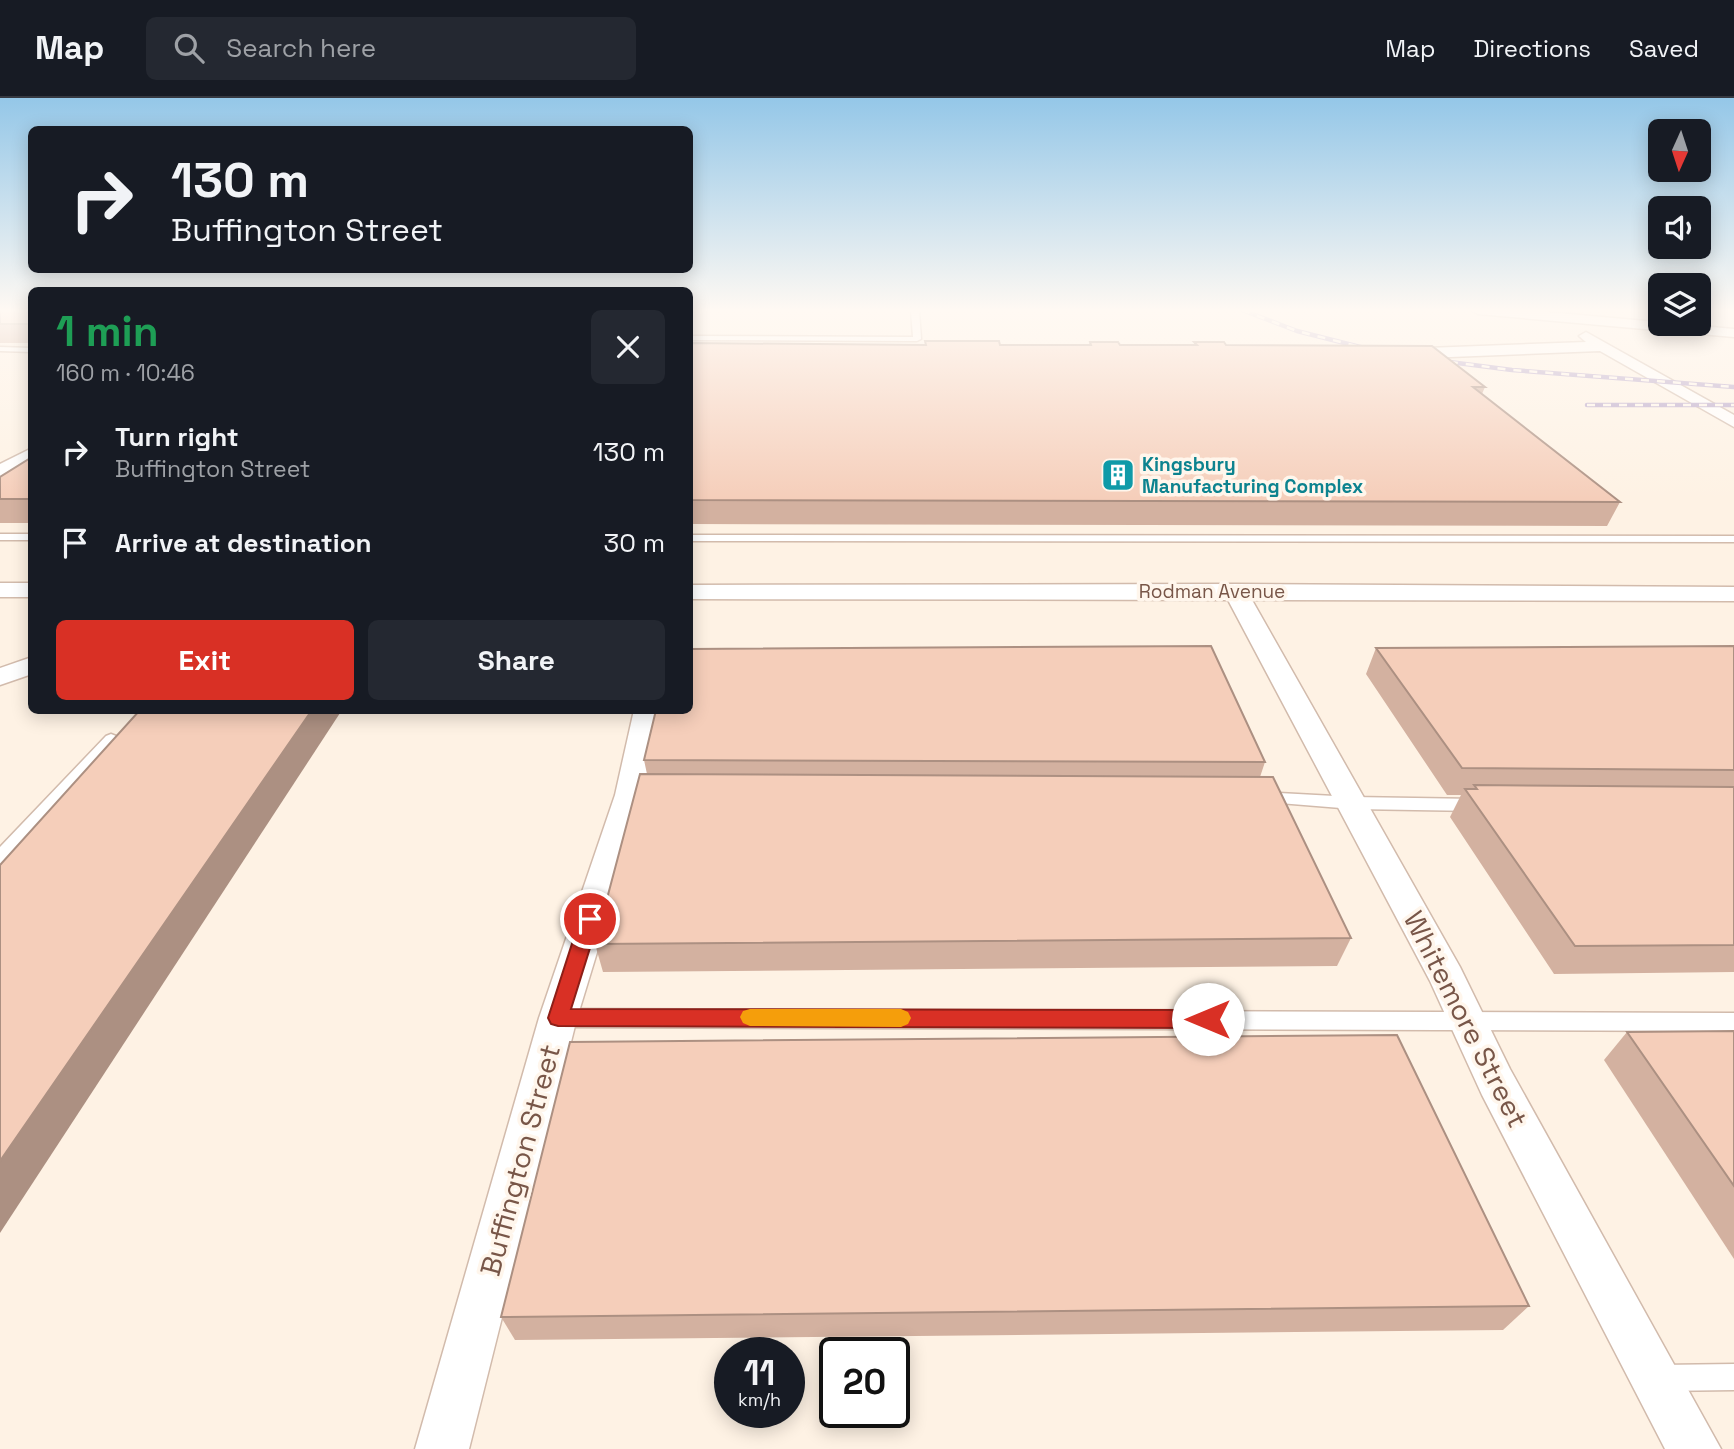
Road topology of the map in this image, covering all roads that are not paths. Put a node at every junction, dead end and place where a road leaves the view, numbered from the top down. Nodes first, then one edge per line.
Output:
1 (1650, 373) edge
2 (1734, 422) edge
3 (28, 455) edge
4 (0, 472) edge
5 (0, 537) edge
6 (28, 537) edge
7 (693, 538) edge
8 (1734, 539) edge
9 (0, 590) edge
10 (28, 590) edge
11 (1235, 591) junction
12 (693, 592) edge
13 (1734, 594) edge
14 (28, 666) edge
15 (0, 677) edge
16 (647, 714) edge
17 (111, 738) edge
18 (1244, 797) edge
19 (1353, 803) junction
20 (1495, 805) edge
21 (0, 858) edge
22 (558, 1018) junction
23 (1467, 1020) junction
24 (1734, 1022) edge
25 (1734, 1377) edge
26 (1655, 1378) junction
27 (442, 1449) edge
28 (1694, 1449) edge

1 - 2 street
3 - 4 street
5 - 6 lane
7 - 8 lane
9 - 10 street
11 - 12 street, Rodman Avenue
11 - 13 street, Rodman Avenue
11 - 19 street, Whitemore Street
14 - 15 street
16 - 22 street, Buffington Street
17 - 21 lane
18 - 19 lane
19 - 20 lane
19 - 23 street, Whitemore Street
22 - 23 lane
22 - 27 street, Buffington Street
23 - 24 lane
23 - 26 street, Whitemore Street
25 - 26 lane
26 - 28 street, Whitemore Street

